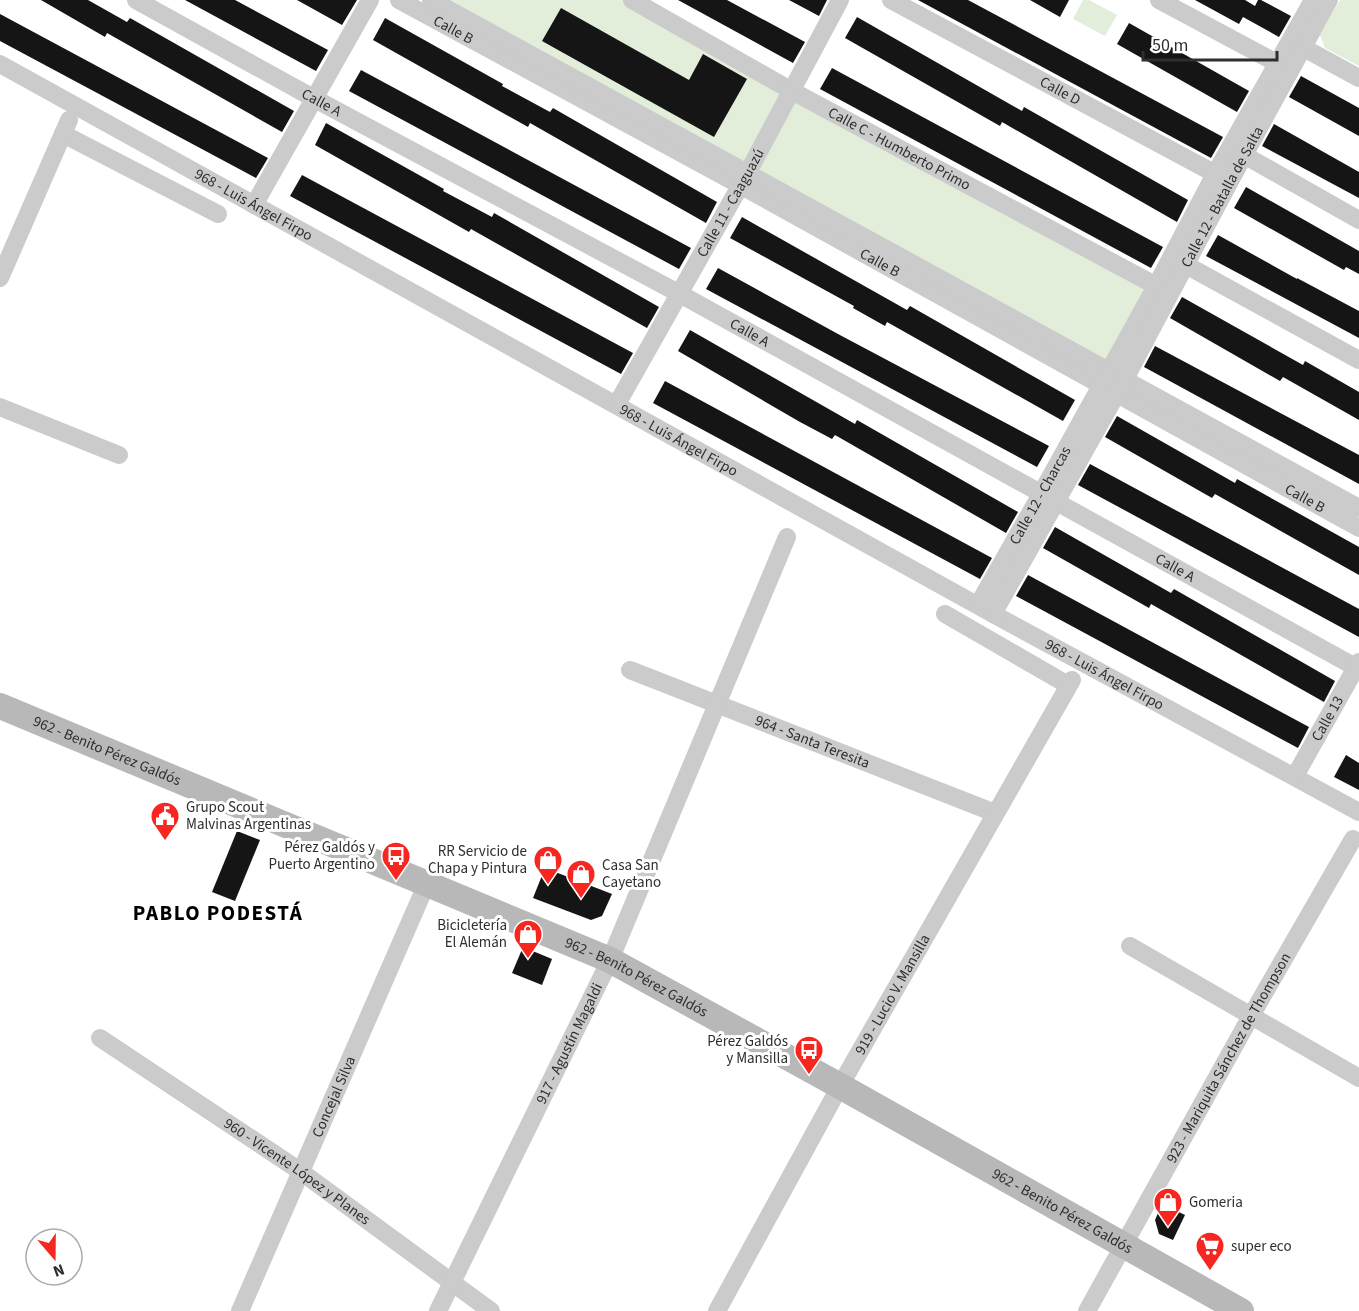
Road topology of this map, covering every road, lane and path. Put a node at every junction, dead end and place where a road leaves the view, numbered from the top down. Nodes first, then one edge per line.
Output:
1 (136, 0) edge
2 (370, 0) edge
3 (399, 0) edge
4 (431, 0) edge
5 (632, 0) edge
6 (840, 0) edge
7 (891, 0) edge
8 (1159, 0) edge
9 (1313, 0) edge
10 (1329, 0) edge
11 (1302, 47) junction
12 (0, 64) edge
13 (1283, 67) junction
14 (1359, 78) edge
15 (792, 90) junction
16 (315, 99) junction
17 (1244, 155) junction
18 (1223, 177) junction
19 (744, 179) junction
20 (254, 205) junction
21 (218, 214) dead end
22 (1359, 220) edge
23 (1186, 265) junction
24 (0, 278) edge
25 (1163, 290) junction
26 (680, 294) junction
27 (1359, 360) edge
28 (1112, 383) junction
29 (617, 404) junction
30 (0, 407) edge
31 (119, 455) dead end
32 (1048, 499) junction
33 (1359, 508) edge
34 (1359, 528) edge
35 (787, 537) dead end
36 (985, 609) junction
37 (945, 614) dead end
38 (1358, 666) edge
39 (630, 670) dead end
40 (718, 705) junction
41 (0, 706) edge
42 (1295, 776) junction
43 (1359, 812) edge
44 (995, 813) junction
45 (1353, 839) dead end
46 (427, 883) junction
47 (1130, 946) dead end
48 (610, 960) junction
49 (1251, 1016) junction
50 (100, 1038) dead end
51 (1359, 1078) edge
52 (840, 1086) junction
53 (300, 1171) junction
54 (1124, 1245) junction
55 (452, 1281) junction
56 (240, 1311) edge
57 (438, 1311) edge
58 (491, 1311) edge
59 (717, 1311) edge
60 (1087, 1311) edge
61 (1241, 1311) edge

1 - 16 street, Calle A
2 - 16 street
3 - 19 street, Calle B
4 - 19 street, Calle B
5 - 15 street, Calle C - Humberto Primo
6 - 15 street, Calle 11 - Caaguazú
7 - 18 street, Calle D
8 - 13 street
9 - 13 street, Calle 12 - Batalla de Salta
10 - 11 street, Calle 12 - Batalla de Salta
11 - 13 street, Calle 12 - Batalla de Salta
11 - 14 street
12 - 20 street, 968 - Luis Ángel Firpo
13 - 17 street, Calle 12 - Batalla de Salta
13 - 18 street, Calle 12 - Batalla de Salta
15 - 19 street, Calle 11 - Caaguazú
15 - 25 street, Calle C - Humberto Primo
16 - 20 street
16 - 26 street, Calle A
17 - 18 street, Calle 12 - Batalla de Salta
17 - 22 street
18 - 23 street, Calle 12 - Batalla de Salta
18 - 25 street, Calle 12 - Batalla de Salta
19 - 26 street, Calle 11 - Caaguazú
19 - 28 street, Calle B
20 - 29 street, 968 - Luis Ángel Firpo
21 - 24 street
23 - 25 street, Calle 12 - Batalla de Salta
23 - 27 street
25 - 28 street, Calle 12 - Batalla de Salta
26 - 29 street, Calle 11 - Caaguazú
26 - 32 street, Calle A
28 - 32 street, Calle 12 - Charcas
28 - 33 street, Calle B
28 - 34 street, Calle B
29 - 36 street, 968 - Luis Ángel Firpo
30 - 31 street
32 - 36 street, Calle 12 - Charcas
32 - 38 street, Calle A
35 - 40 street, 917 - Agustín Magaldi
36 - 42 street, 968 - Luis Ángel Firpo
37 - 44 street, 919 - Lucio V. Mansilla
38 - 42 street, Calle 13
39 - 40 street, 964 - Santa Teresita
40 - 44 street, 964 - Santa Teresita
40 - 48 street, 917 - Agustín Magaldi
41 - 46 main road, 962 - Benito Pérez Galdós
42 - 43 street, 968 - Luis Ángel Firpo
44 - 52 street, 919 - Lucio V. Mansilla
45 - 49 street, 923 - Mariquita Sánchez de Thompson
46 - 48 main road, 962 - Benito Pérez Galdós
46 - 53 street, Concejal Silva
47 - 49 street
48 - 52 main road, 962 - Benito Pérez Galdós
48 - 55 street, 917 - Agustín Magaldi
49 - 51 street
49 - 54 street, 923 - Mariquita Sánchez de Thompson
50 - 53 street, 960 - Vicente López y Planes
52 - 54 main road, 962 - Benito Pérez Galdós
52 - 59 street, 919 - Lucio V. Mansilla
53 - 55 street, 960 - Vicente López y Planes
53 - 56 street, Concejal Silva
54 - 60 street, 923 - Mariquita Sánchez de Thompson
54 - 61 main road, 962 - Benito Pérez Galdós
55 - 57 street, 917 - Agustín Magaldi
55 - 58 street, 960 - Vicente López y Planes

